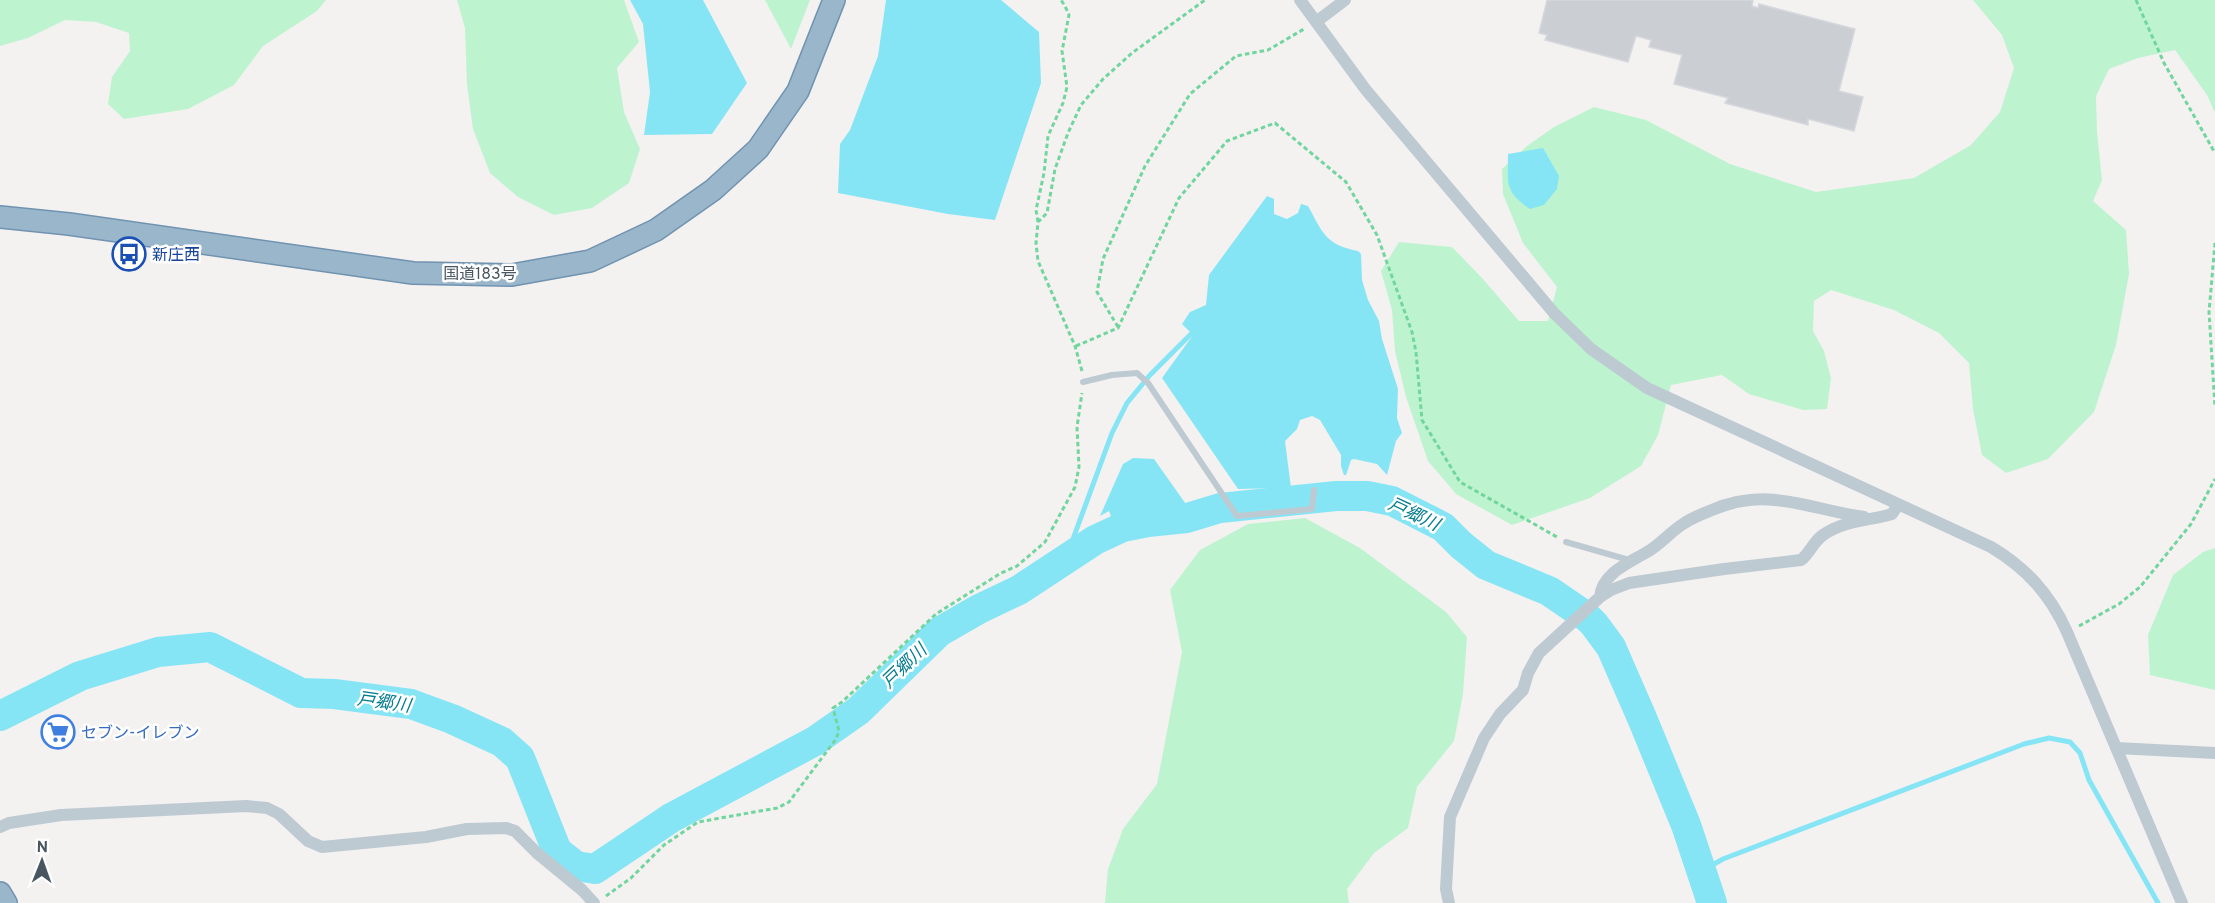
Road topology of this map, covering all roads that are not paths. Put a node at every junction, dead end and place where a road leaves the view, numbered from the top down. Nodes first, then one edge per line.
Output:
1 (834, 0) edge
2 (1300, 0) edge
3 (1345, 0) edge
4 (1316, 22) junction
5 (0, 217) edge
6 (1083, 382) road end
7 (1314, 490) dead end
8 (1898, 505) junction
9 (1871, 518) junction
10 (1566, 542) road end
11 (1632, 561) junction
12 (1600, 597) junction
13 (2116, 748) junction
14 (2215, 753) edge
15 (0, 826) edge
16 (0, 893) edge
17 (597, 902) edge
18 (6, 903) edge
19 (1449, 903) edge
20 (2182, 903) edge

1 - 5 highway, 国道183号
2 - 4 street
3 - 4 street
4 - 8 street
6 - 7 lane
8 - 9 street
8 - 13 street
9 - 11 street
9 - 12 street
10 - 11 lane
11 - 12 street
12 - 19 street
13 - 14 street
13 - 20 street
15 - 17 street
16 - 18 highway

